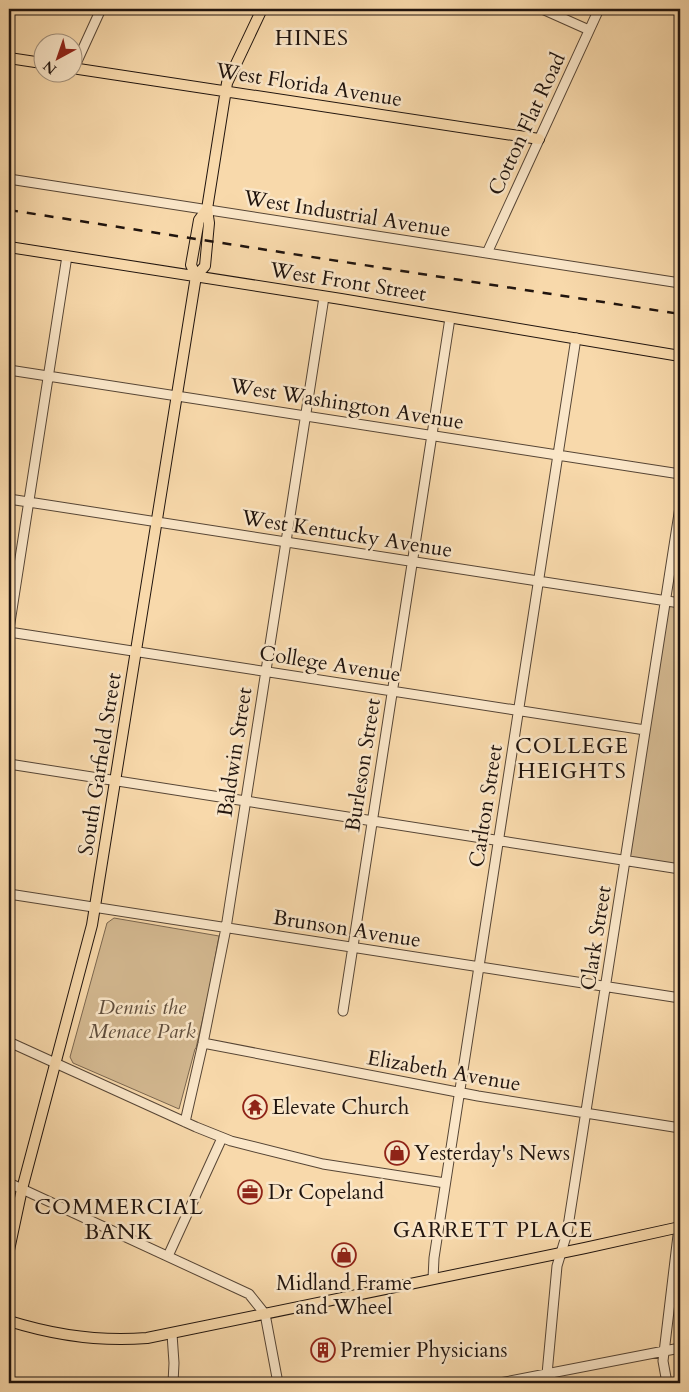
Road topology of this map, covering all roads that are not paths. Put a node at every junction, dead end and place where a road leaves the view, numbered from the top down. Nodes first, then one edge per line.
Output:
1 (101, 9) edge
2 (262, 9) edge
3 (542, 9) edge
4 (599, 9) edge
5 (589, 30) junction
6 (82, 49) edge
7 (9, 58) edge
8 (32, 61) edge
9 (82, 69) edge
10 (225, 91) junction
11 (539, 140) junction
12 (9, 179) edge
13 (207, 210) junction
14 (9, 247) edge
15 (487, 254) junction
16 (67, 256) junction
17 (196, 276) junction
18 (680, 284) edge
19 (324, 297) junction
20 (450, 318) junction
21 (576, 338) junction
22 (680, 356) edge
23 (9, 370) edge
24 (48, 376) junction
25 (177, 395) junction
26 (304, 415) junction
27 (432, 435) junction
28 (558, 455) junction
29 (680, 474) edge
30 (9, 499) edge
31 (28, 502) junction
32 (680, 507) edge
33 (157, 522) junction
34 (286, 542) junction
35 (412, 561) junction
36 (538, 581) junction
37 (666, 601) junction
38 (680, 603) edge
39 (9, 631) edge
40 (136, 651) junction
41 (265, 672) junction
42 (392, 691) junction
43 (518, 710) junction
44 (645, 730) junction
45 (9, 764) edge
46 (116, 781) junction
47 (245, 802) junction
48 (372, 821) junction
49 (498, 841) junction
50 (626, 860) junction
51 (680, 869) edge
52 (9, 894) edge
53 (95, 908) junction
54 (226, 928) junction
55 (352, 947) junction
56 (479, 967) junction
57 (606, 987) junction
58 (680, 998) edge
59 (342, 1010) dead end
60 (9, 1042) edge
61 (203, 1043) junction
62 (55, 1063) junction
63 (459, 1092) junction
64 (586, 1113) junction
65 (185, 1122) junction
66 (680, 1128) edge
67 (222, 1138) junction
68 (9, 1183) edge
69 (445, 1183) junction
70 (22, 1189) junction
71 (680, 1227) edge
72 (9, 1250) edge
73 (562, 1253) junction
74 (168, 1256) junction
75 (433, 1279) junction
76 (265, 1314) junction
77 (9, 1321) edge
78 (172, 1334) junction
79 (680, 1348) edge
80 (664, 1351) junction
81 (547, 1374) junction
82 (173, 1383) edge
83 (278, 1383) edge
84 (500, 1383) edge
85 (667, 1383) edge

1 - 6 street
2 - 10 main road, South Garfield Street
3 - 5 street
4 - 5 street, Cotton Flat Road
5 - 11 street, Cotton Flat Road
7 - 8 main road
9 - 10 main road, West Florida Avenue
10 - 11 main road, West Florida Avenue
10 - 13 main road, South Garfield Street
11 - 15 street, Cotton Flat Road
12 - 13 street, West Industrial Avenue
13 - 15 street, West Industrial Avenue
13 - 17 main road, South Garfield Street
14 - 16 main road, West Front Street
15 - 18 street, West Industrial Avenue
16 - 17 main road, West Front Street
16 - 24 street
17 - 19 main road, West Front Street
17 - 25 main road, South Garfield Street
19 - 20 main road, West Front Street
19 - 26 street, Baldwin Street
20 - 21 main road, West Front Street
20 - 27 street, Burleson Street
21 - 22 main road, West Front Street
21 - 28 street, Carlton Street
23 - 24 street, West Washington Avenue
24 - 25 street, West Washington Avenue
24 - 31 street
25 - 26 street, West Washington Avenue
25 - 33 main road, South Garfield Street
26 - 27 street, West Washington Avenue
26 - 34 street, Baldwin Street
27 - 28 street, West Washington Avenue
27 - 35 street, Burleson Street
28 - 29 street, West Washington Avenue
28 - 36 street, Carlton Street
30 - 31 street, West Kentucky Avenue
31 - 33 street, West Kentucky Avenue
31 - 39 street
32 - 37 street, Clark Street
33 - 34 street, West Kentucky Avenue
33 - 40 main road, South Garfield Street
34 - 35 street, West Kentucky Avenue
34 - 41 street, Baldwin Street
35 - 36 street, West Kentucky Avenue
35 - 42 street, Burleson Street
36 - 37 street, West Kentucky Avenue
36 - 43 street, Carlton Street
37 - 38 street, West Kentucky Avenue
37 - 44 street, Clark Street
39 - 40 street, College Avenue
40 - 41 street, College Avenue
40 - 46 main road, South Garfield Street
41 - 42 street, College Avenue
41 - 47 street, Baldwin Street
42 - 43 street, College Avenue
42 - 48 street, Burleson Street
43 - 44 street, College Avenue
43 - 49 street, Carlton Street
44 - 50 street, Clark Street
45 - 46 street
46 - 47 street
46 - 53 main road, South Garfield Street
47 - 48 street
47 - 54 street, Baldwin Street
48 - 49 street
48 - 55 street, Burleson Street
49 - 50 street
49 - 56 street, Carlton Street
50 - 51 street
50 - 57 street, Clark Street
52 - 53 street, Brunson Avenue
53 - 54 street, Brunson Avenue
53 - 62 main road, South Garfield Street
54 - 55 street, Brunson Avenue
54 - 61 street, Baldwin Street
55 - 56 street, Brunson Avenue
55 - 59 street, Burleson Street
56 - 57 street, Brunson Avenue
56 - 63 street, Carlton Street
57 - 58 street, Brunson Avenue
57 - 64 street, Clark Street
60 - 62 street
61 - 63 street, Elizabeth Avenue
61 - 65 street, Baldwin Street
62 - 65 street
62 - 70 main road, South Garfield Street
63 - 64 street, Elizabeth Avenue
63 - 69 street, Carlton Street
64 - 66 street, Elizabeth Avenue
64 - 73 street, Clark Street
65 - 67 street
67 - 69 street
67 - 74 street
68 - 70 street
69 - 75 street, Carlton Street
70 - 72 main road, South Garfield Street
70 - 74 street
71 - 73 main road
71 - 80 street
73 - 75 main road
73 - 81 street, Clark Street
74 - 76 street
75 - 76 main road
76 - 78 main road
76 - 83 street
77 - 78 main road
78 - 82 street
79 - 80 street
80 - 81 street
80 - 85 street
81 - 84 street

